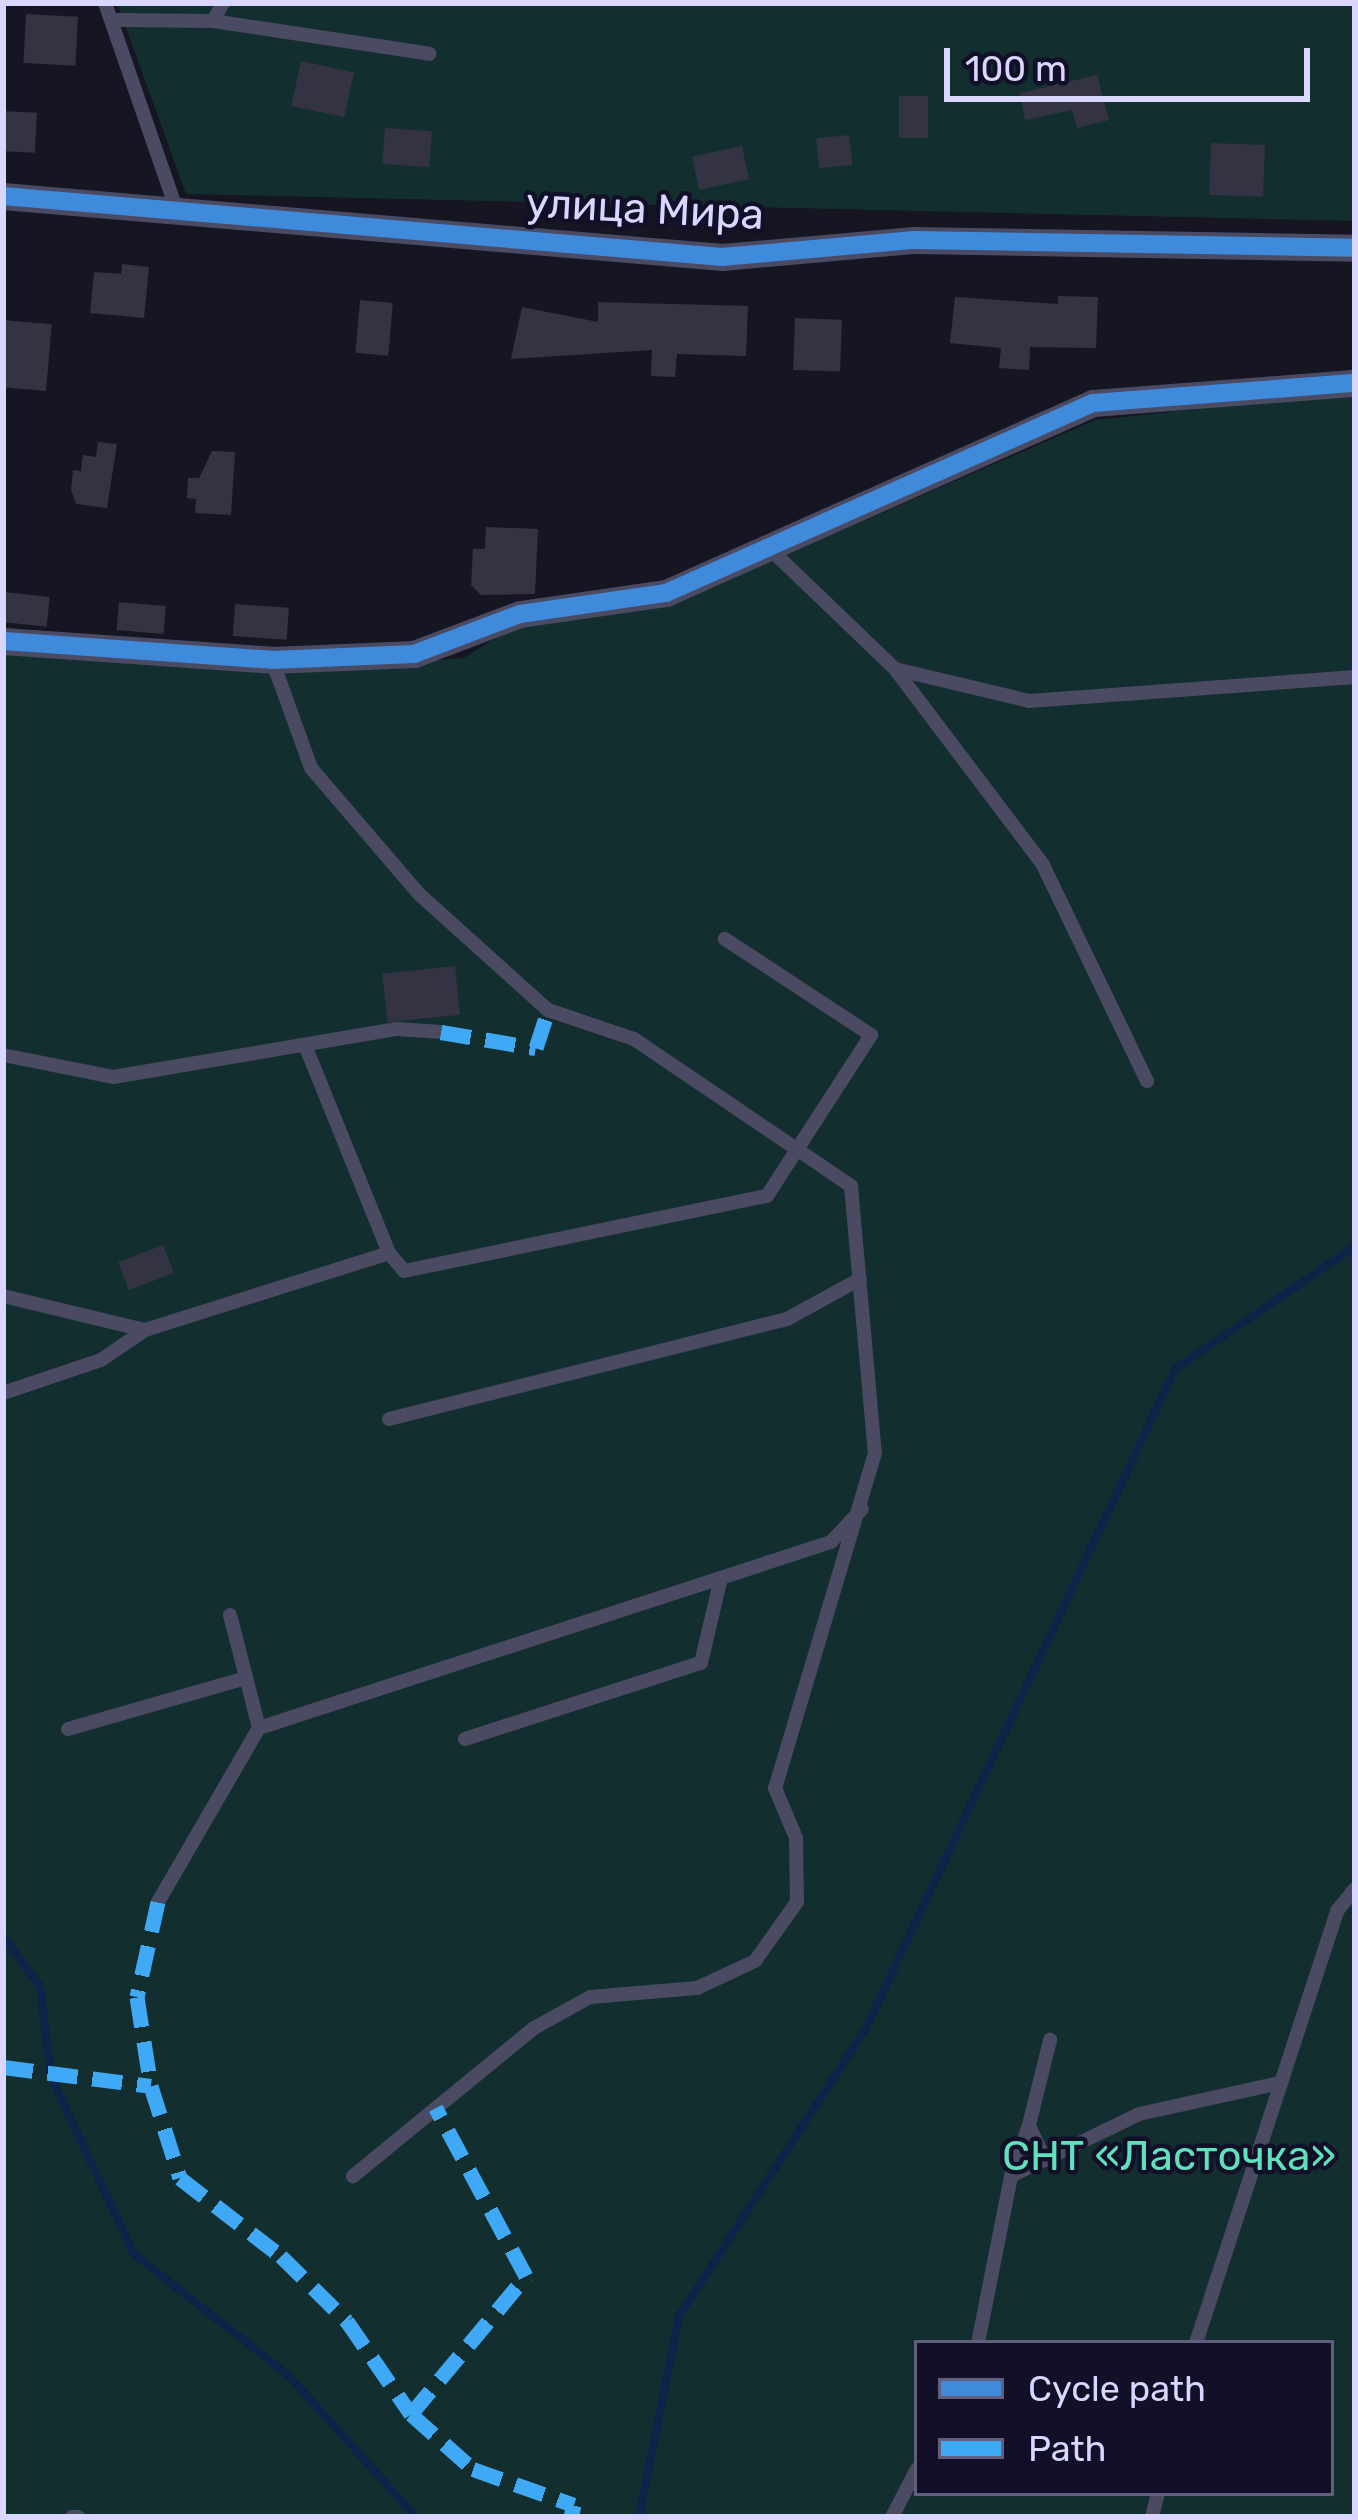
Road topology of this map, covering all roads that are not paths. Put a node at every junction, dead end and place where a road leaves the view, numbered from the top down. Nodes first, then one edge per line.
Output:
1 (105, 3) edge
2 (223, 3) edge
3 (118, 20) junction
4 (213, 21) junction
5 (430, 54) dead end
6 (3, 196) edge
7 (176, 208) junction
8 (1355, 248) edge
9 (1355, 383) edge
10 (770, 549) junction
11 (3, 640) edge
12 (272, 660) junction
13 (895, 668) junction
14 (1355, 677) edge
15 (725, 939) dead end
16 (441, 1032) dead end
17 (305, 1045) junction
18 (3, 1055) edge
19 (1147, 1082) dead end
20 (796, 1148) junction
21 (388, 1253) junction
22 (860, 1279) junction
23 (3, 1296) edge
24 (146, 1330) junction
25 (3, 1393) edge
26 (388, 1419) dead end
27 (866, 1505) junction
28 (721, 1578) junction
29 (230, 1615) dead end
30 (246, 1678) junction
31 (259, 1728) junction
32 (68, 1729) dead end
33 (465, 1739) dead end
34 (1355, 1889) edge
35 (158, 1902) dead end
36 (1050, 2040) dead end
37 (1280, 2083) junction
38 (1029, 2125) junction
39 (1046, 2160) junction
40 (353, 2176) dead end
41 (1011, 2176) junction
42 (979, 2340) edge
43 (1197, 2340) edge
44 (914, 2475) edge
45 (892, 2517) edge

1 - 3 lane
2 - 4 lane
3 - 4 lane
3 - 7 lane
4 - 5 lane
6 - 7 street, улица Мира
7 - 8 street, улица Мира
9 - 10 street
10 - 12 street
10 - 13 lane
11 - 12 street
12 - 20 lane
13 - 14 lane
13 - 19 lane
15 - 20 lane
16 - 17 lane
17 - 18 lane
17 - 21 lane
20 - 21 lane
20 - 22 lane
21 - 24 lane
22 - 26 lane
22 - 27 lane
23 - 24 lane
24 - 25 lane
27 - 28 lane
27 - 40 lane
28 - 31 lane
28 - 33 lane
29 - 30 lane
30 - 31 lane
30 - 32 lane
31 - 35 lane
34 - 37 lane
36 - 38 lane
37 - 39 lane
37 - 43 lane
38 - 39 lane
38 - 41 lane
39 - 41 lane
41 - 42 lane
44 - 45 lane

